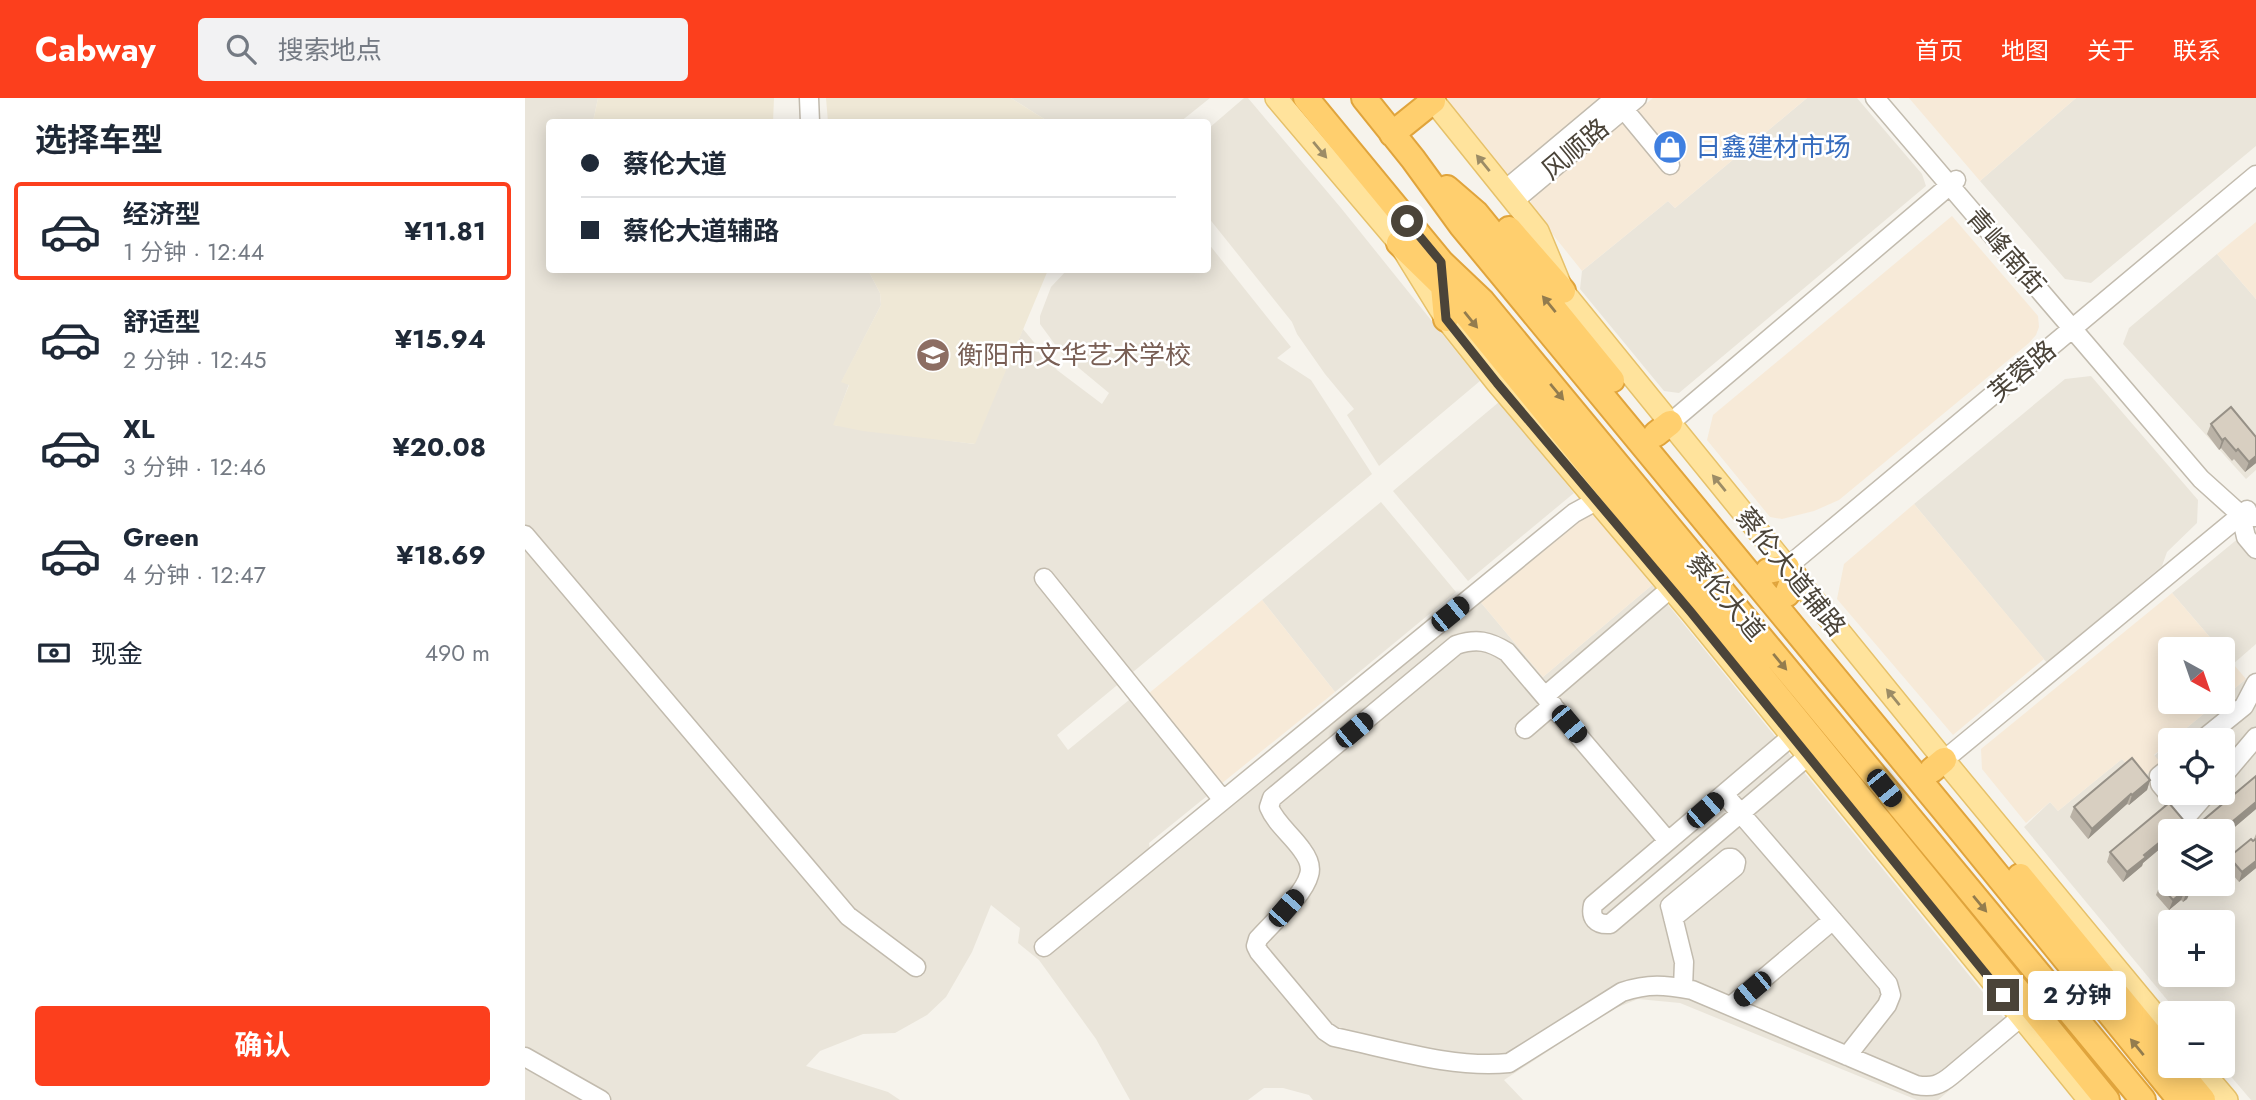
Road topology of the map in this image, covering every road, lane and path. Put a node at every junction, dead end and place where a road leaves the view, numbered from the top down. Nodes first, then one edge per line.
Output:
1 (809, 98) edge
2 (1276, 98) edge
3 (1305, 98) edge
4 (1364, 98) edge
5 (1875, 98) edge
6 (1886, 98) edge
7 (1432, 99) edge
8 (1621, 100) edge
9 (810, 119) edge
10 (1392, 134) junction
11 (1413, 159) junction
12 (1670, 165) dead end
13 (2256, 175) edge
14 (1953, 182) junction
15 (2256, 188) edge
16 (1509, 195) junction
17 (1399, 243) junction
18 (1442, 274) junction
19 (1563, 291) junction
20 (1446, 319) junction
21 (2079, 330) junction
22 (1611, 365) junction
23 (1504, 377) junction
24 (1663, 429) junction
25 (1602, 495) junction
26 (2250, 514) edge
27 (525, 535) edge
28 (2256, 549) edge
29 (1784, 577) junction
30 (1044, 578) dead end
31 (1670, 589) junction
32 (2254, 692) edge
33 (1549, 700) junction
34 (2217, 728) edge
35 (1525, 729) dead end
36 (1792, 736) junction
37 (2256, 737) edge
38 (1815, 757) junction
39 (2235, 762) edge
40 (1938, 765) junction
41 (1724, 794) junction
42 (1223, 800) junction
43 (2178, 805) edge
44 (2197, 805) edge
45 (1741, 813) junction
46 (1668, 841) junction
47 (1646, 860) junction
48 (1663, 879) junction
49 (1833, 920) junction
50 (1044, 947) dead end
51 (916, 967) dead end
52 (1682, 988) junction
53 (1731, 1006) junction
54 (2021, 1017) junction
55 (2154, 1027) edge
56 (1847, 1056) junction
57 (525, 1057) edge
58 (2185, 1078) edge
59 (2208, 1078) edge
60 (601, 1100) edge
61 (2089, 1100) edge
62 (2108, 1100) edge
63 (2143, 1100) edge
64 (2180, 1100) edge
65 (2203, 1100) edge
66 (2227, 1100) edge

1 - 9 street
2 -> 17 main road
3 - 18 highway, 蔡伦大道
4 - 10 highway, 蔡伦大道
5 - 14 street, 青峰南街
6 - 14 street, 青峰南街
7 - 10 highway
16 -> 7 main road
8 - 12 street
8 - 16 street, 风顺路
10 - 11 highway, 蔡伦大道
11 - 19 highway
22 -> 11 highway
64 -> 11 highway, 蔡伦大道
13 - 21 street, 芙蓉路
14 - 21 street, 青峰南街
14 - 24 street
15 - 21 street, 芙蓉路
16 - 19 main road
17 - 18 highway
17 - 20 main road
18 - 20 highway
18 -> 23 highway
18 -> 63 highway, 蔡伦大道
19 - 22 main road
20 - 23 main road
21 - 26 street, 青峰南街
21 - 29 street, 芙蓉路
22 - 24 highway
23 - 25 highway
29 -> 24 highway
25 - 31 main road
25 - 38 highway
25 - 42 street
26 - 28 street
26 - 40 street
27 - 51 street
40 -> 29 highway
30 - 42 street
31 - 33 street
31 - 36 main road
32 - 34 street
33 - 35 street
33 - 46 street
33 - 52 street
36 - 38 main road
36 - 41 street
37 - 39 street
38 - 45 street
38 - 54 main road
38 - 62 highway
40 - 55 highway
41 - 45 street
41 - 46 street
42 - 50 street
43 - 44 street
45 - 48 street
45 - 49 street
46 - 47 street
47 - 48 street
47 - 48 street
48 - 52 street
49 - 53 street
49 - 56 street
52 - 53 street
53 - 56 street
54 - 56 street
54 - 61 main road
57 - 60 street
58 - 65 highway
59 - 66 main road

